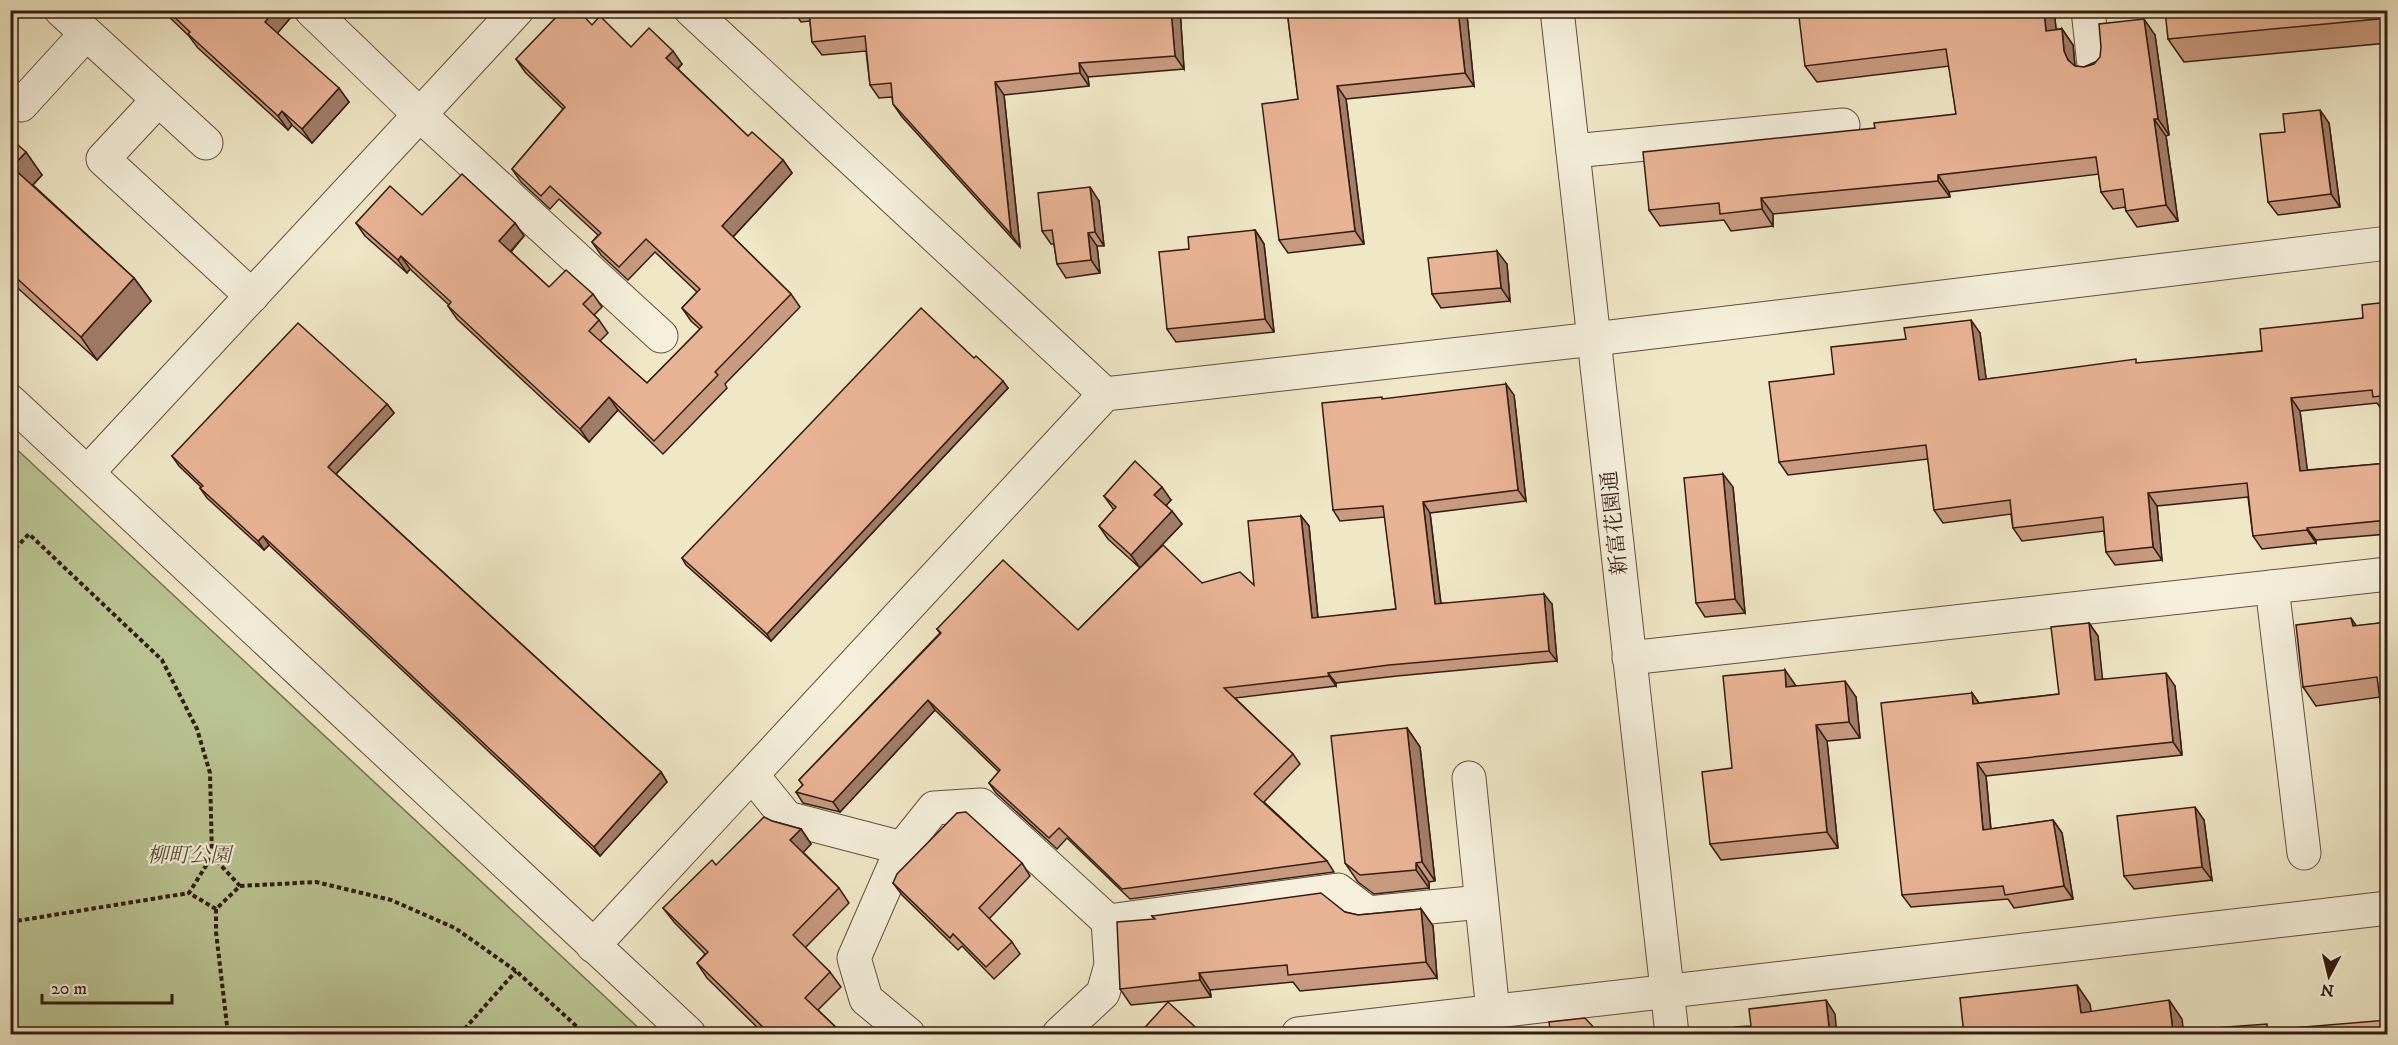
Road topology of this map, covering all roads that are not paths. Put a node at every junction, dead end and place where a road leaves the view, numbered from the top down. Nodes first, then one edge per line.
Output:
1 (61, 10) edge
2 (311, 10) edge
3 (517, 10) edge
4 (691, 10) edge
5 (1557, 10) edge
6 (2088, 10) edge
7 (86, 34) junction
8 (2094, 64) edge
9 (10, 96) edge
10 (158, 100) junction
11 (420, 115) junction
12 (1843, 125) dead end
13 (206, 143) dead end
14 (1573, 151) junction
15 (2388, 243) edge
16 (252, 296) junction
17 (661, 336) dead end
18 (1593, 339) junction
19 (1105, 394) junction
20 (10, 401) edge
21 (87, 473) junction
22 (2388, 574) edge
23 (2272, 587) junction
24 (1629, 658) junction
25 (752, 775) junction
26 (1469, 778) dead end
27 (902, 848) junction
28 (2304, 853) dead end
29 (1481, 902) junction
30 (2388, 908) edge
31 (1108, 921) junction
32 (593, 946) junction
33 (1667, 992) junction
34 (1493, 1012) junction
35 (688, 1035) edge
36 (908, 1035) edge
37 (1059, 1035) edge
38 (1298, 1035) edge
39 (1672, 1035) edge

1 - 7 street
2 - 11 street
3 - 11 street
4 - 19 street
5 - 14 street, 新富花園通
6 - 8 street
7 - 9 street
7 - 10 street
10 - 13 street
10 - 16 street
11 - 16 street
11 - 17 street
12 - 14 street
14 - 18 street, 新富花園通
15 - 18 street
16 - 21 street
18 - 19 street
18 - 24 street, 新富花園通
19 - 25 street
20 - 21 street
21 - 32 street
22 - 23 street
23 - 24 street
23 - 28 street
24 - 33 street, 新富花園通
25 - 27 street
25 - 32 street
26 - 29 street
27 - 31 street
27 - 36 street
29 - 31 street
29 - 34 street
30 - 33 street
31 - 37 street
32 - 35 street
33 - 34 street
33 - 39 street, 新富花園通
34 - 38 street

